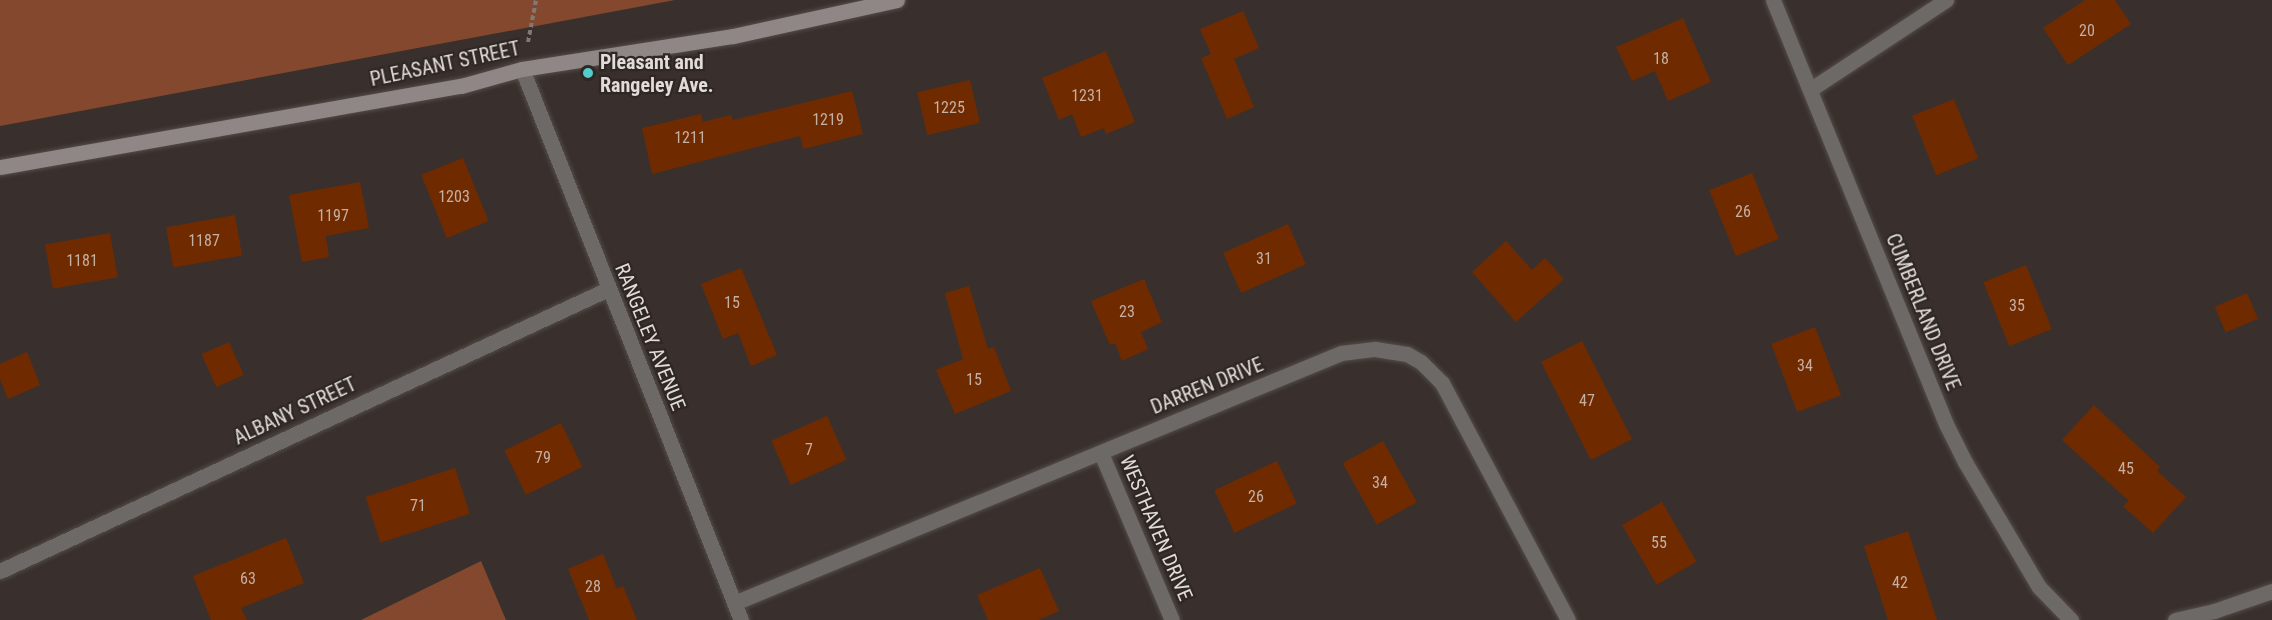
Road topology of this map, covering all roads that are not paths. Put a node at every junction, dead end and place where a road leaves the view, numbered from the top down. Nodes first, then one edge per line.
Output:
1 (897, 0) edge
2 (1773, 0) edge
3 (1946, 0) edge
4 (522, 69) junction
5 (1811, 89) junction
6 (0, 167) edge
7 (608, 289) junction
8 (1101, 453) junction
9 (0, 571) edge
10 (2272, 591) edge
11 (735, 603) junction
12 (2216, 615) edge
13 (741, 620) edge
14 (1172, 620) edge
15 (1568, 620) edge
16 (2070, 620) edge
17 (2175, 620) edge

1 - 4 main road, PLEASANT STREET
2 - 5 street, CUMBERLAND DRIVE
3 - 5 street
4 - 6 main road, PLEASANT STREET
4 - 7 street, RANGELEY AVENUE
5 - 16 street, CUMBERLAND DRIVE
7 - 9 street, ALBANY STREET
7 - 11 street, RANGELEY AVENUE
8 - 11 street, DARREN DRIVE
8 - 14 street, WESTHAVEN DRIVE
8 - 15 street, DARREN DRIVE
10 - 12 street
11 - 13 street, RANGELEY AVENUE
12 - 17 street

